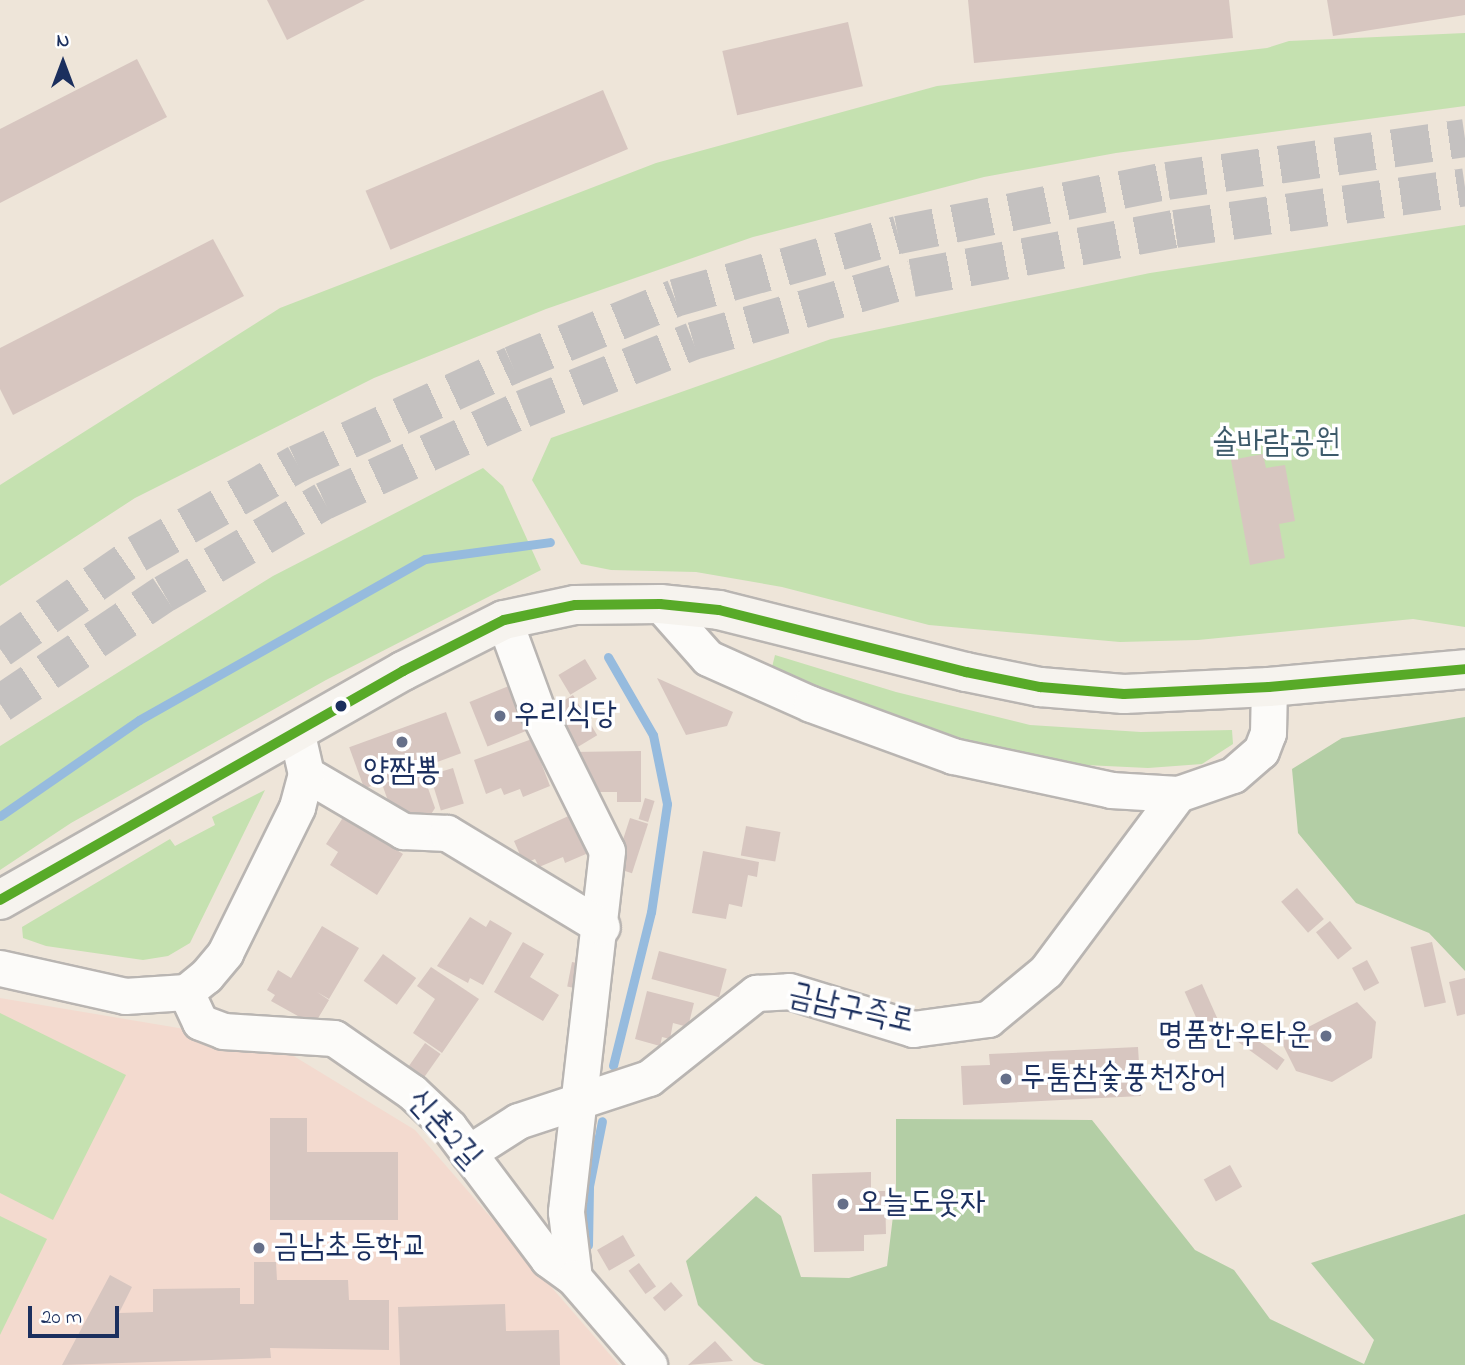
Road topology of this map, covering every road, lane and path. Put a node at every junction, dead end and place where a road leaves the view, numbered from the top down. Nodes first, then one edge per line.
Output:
1 (660, 604) junction
2 (504, 620) junction
3 (1465, 669) edge
4 (1269, 687) junction
5 (296, 730) junction
6 (306, 774) junction
7 (1178, 794) junction
8 (0, 900) edge
9 (601, 928) junction
10 (0, 968) edge
11 (186, 992) junction
12 (576, 1105) junction
13 (468, 1153) junction
14 (574, 1278) junction
15 (649, 1365) edge

1 - 2 main road
1 - 4 main road
1 - 7 street
2 - 5 main road
2 - 9 street
3 - 4 main road
4 - 7 street
5 - 6 street
5 - 8 main road
6 - 9 street
6 - 11 street
7 - 12 street, 금남구즉로
9 - 12 street
10 - 11 street
11 - 13 street, 신촌2길
12 - 13 street, 금남구즉로
12 - 14 street
13 - 14 street, 신촌2길
14 - 15 street, 신촌2길

